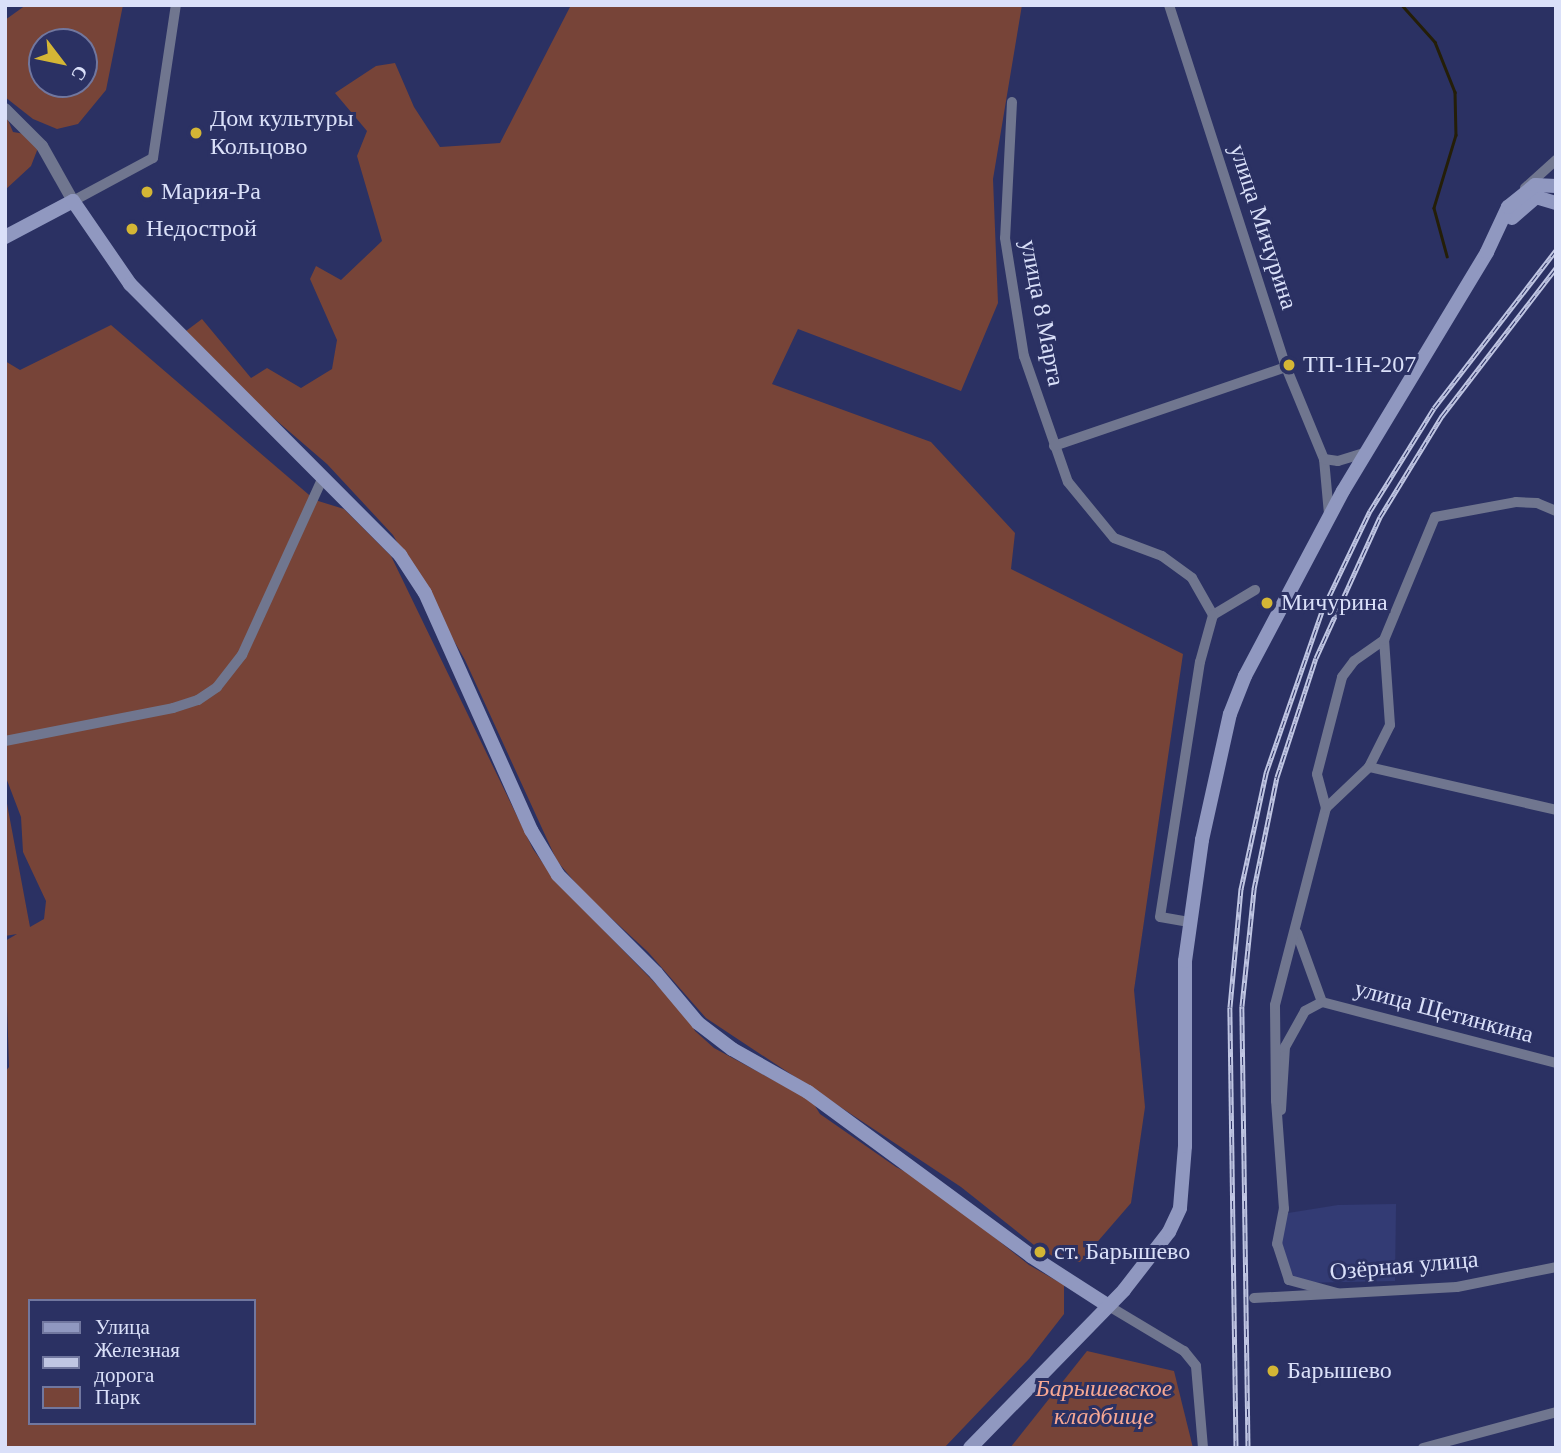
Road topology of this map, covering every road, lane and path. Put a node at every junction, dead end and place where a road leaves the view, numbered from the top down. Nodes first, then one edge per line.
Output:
1 (176, 5) edge
2 (1169, 5) edge
3 (1012, 102) dead end
4 (5, 109) edge
5 (1556, 161) edge
6 (1556, 179) edge
7 (1556, 186) edge
8 (1556, 194) edge
9 (1518, 195) junction
10 (73, 201) junction
11 (1556, 203) edge
12 (1556, 213) edge
13 (5, 237) edge
14 (1495, 238) junction
15 (1286, 366) junction
16 (1054, 446) junction
17 (1364, 453) junction
18 (1324, 459) junction
19 (323, 477) junction
20 (1556, 511) edge
21 (1329, 516) junction
22 (1255, 590) dead end
23 (1213, 615) junction
24 (1384, 640) junction
25 (5, 741) edge
26 (1369, 767) junction
27 (1326, 808) junction
28 (1556, 810) edge
29 (1189, 922) junction
30 (1297, 933) junction
31 (1322, 1002) junction
32 (1556, 1063) edge
33 (1279, 1123) junction
34 (1556, 1267) edge
35 (1337, 1293) junction
36 (1254, 1298) dead end
37 (1108, 1305) junction
38 (1556, 1412) edge
39 (970, 1448) edge
40 (1203, 1448) edge
41 (1423, 1448) edge

1 - 10 street
2 - 15 street, улица Мичурина
3 - 16 street, улица 8 Марта
4 - 10 street
5 - 6 street
5 - 9 street
7 - 9 main road
8 - 14 main road
9 - 14 main road
10 - 13 main road
10 - 19 main road
11 - 14 main road
12 - 14 main road
14 - 17 main road
15 - 16 street
15 - 18 street, улица Мичурина
16 - 23 street, улица 8 Марта
17 - 18 street
17 - 21 main road
18 - 21 street, улица Мичурина
19 - 25 street
19 - 37 main road
20 - 24 street
21 - 29 main road
22 - 23 street
23 - 29 street
24 - 26 street
24 - 27 street
26 - 27 street
26 - 28 street
27 - 30 street
29 - 37 main road
30 - 31 street
30 - 33 street
31 - 32 street, улица Щетинкина
31 - 33 street
33 - 35 street
34 - 35 street, Озёрная улица
35 - 36 street, Озёрная улица
37 - 39 main road
37 - 40 street
38 - 41 street

